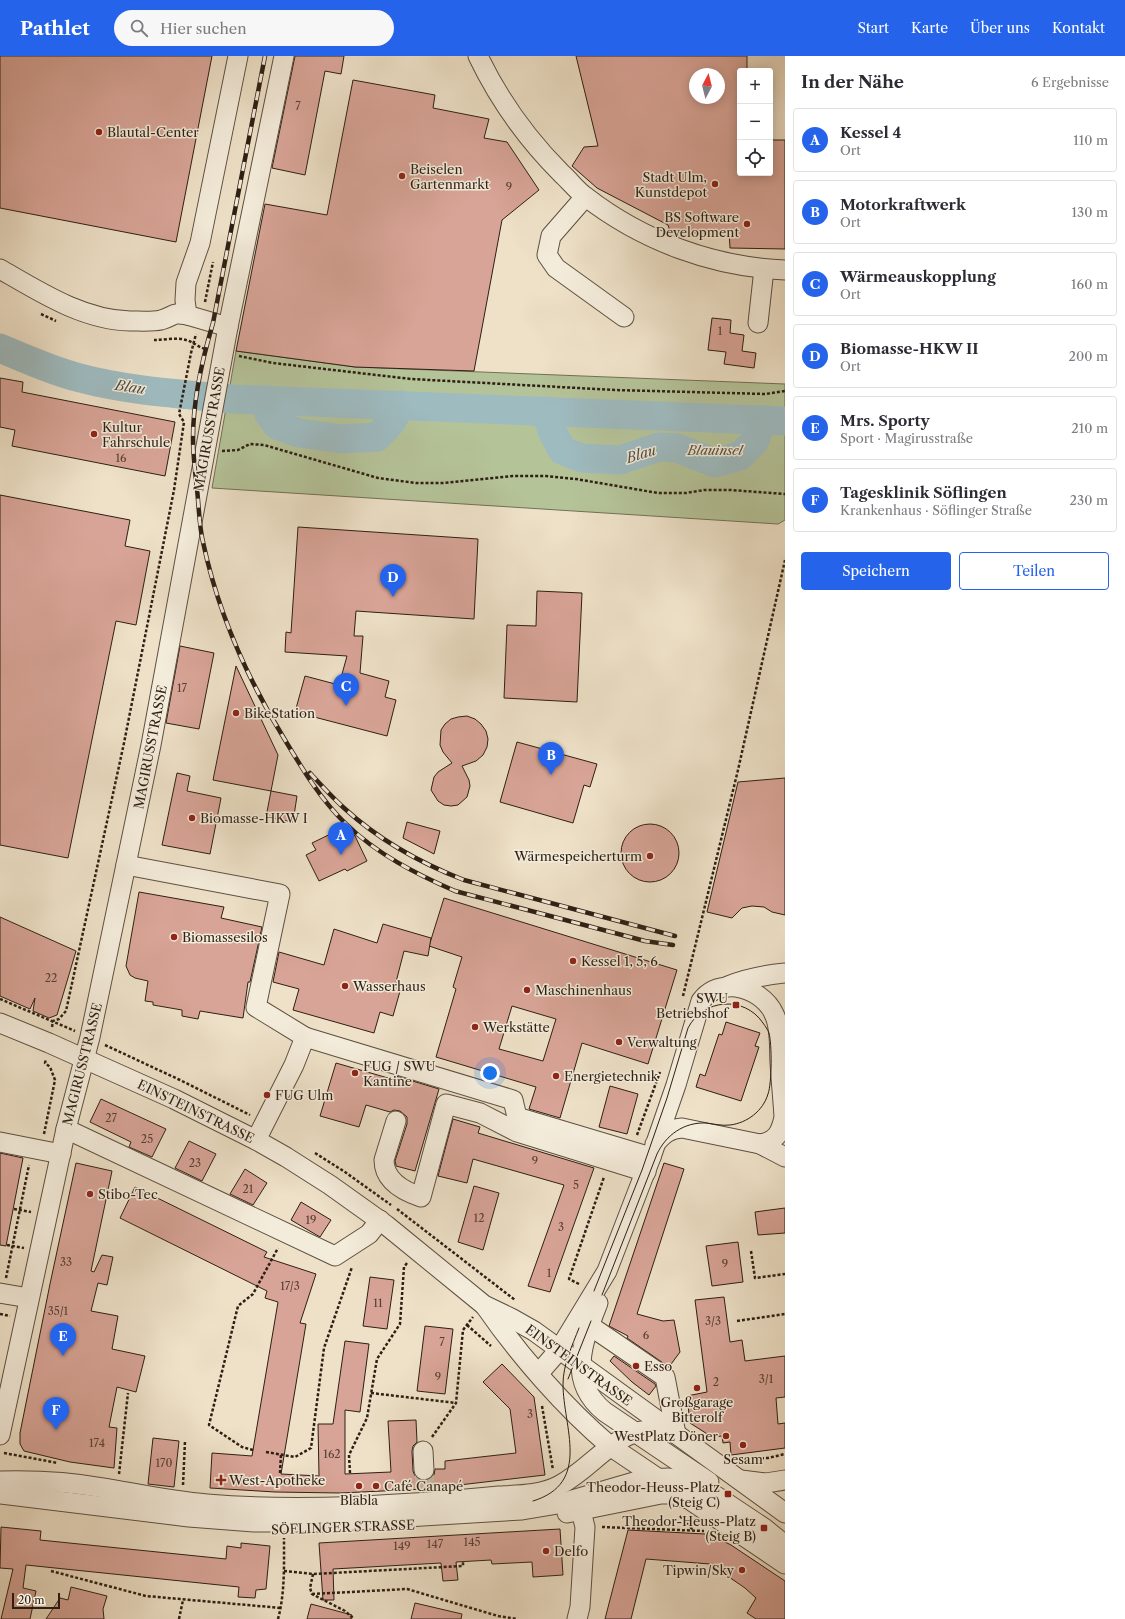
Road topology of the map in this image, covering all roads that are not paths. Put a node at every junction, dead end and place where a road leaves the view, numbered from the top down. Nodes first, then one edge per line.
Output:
1 (284, 56) edge
2 (478, 56) edge
3 (235, 61) edge
4 (585, 197) junction
5 (0, 269) edge
6 (764, 269) junction
7 (785, 270) edge
8 (187, 315) junction
9 (624, 317) dead end
10 (758, 323) dead end
11 (228, 327) junction
12 (126, 864) junction
13 (785, 972) edge
14 (724, 988) junction
15 (0, 1023) edge
16 (305, 1037) junction
17 (84, 1059) junction
18 (396, 1121) dead end
19 (66, 1129) junction
20 (256, 1140) junction
21 (0, 1142) edge
22 (760, 1144) junction
23 (61, 1154) junction
24 (651, 1157) junction
25 (785, 1157) edge
26 (380, 1220) junction
27 (607, 1271) junction
28 (2, 1293) edge
29 (29, 1298) junction
30 (484, 1304) junction
31 (583, 1322) junction
32 (571, 1358) junction
33 (539, 1373) junction
34 (674, 1433) junction
35 (631, 1434) junction
36 (0, 1435) edge
37 (610, 1446) junction
38 (423, 1451) road end
39 (737, 1468) junction
40 (678, 1470) junction
41 (580, 1472) junction
42 (651, 1474) junction
43 (785, 1480) edge
44 (0, 1481) edge
45 (551, 1481) junction
46 (708, 1486) junction
47 (0, 1487) edge
48 (425, 1487) junction
49 (0, 1494) edge
50 (685, 1498) junction
51 (533, 1501) junction
52 (0, 1505) edge
53 (578, 1507) junction
54 (785, 1513) edge
55 (785, 1534) edge
56 (785, 1545) edge
57 (762, 1548) junction
58 (785, 1550) edge
59 (785, 1564) edge
60 (577, 1619) edge

1 - 11 street, MAGIRUSSTRASSE
2 - 4 street
3 - 8 street
4 - 6 street
4 - 9 street
5 - 8 street
6 - 7 street
6 - 10 street
8 - 11 street
11 - 12 street, MAGIRUSSTRASSE
12 - 16 street
12 - 17 street, MAGIRUSSTRASSE
13 - 14 street
14 - 22 street
14 - 24 street
15 - 17 street, EINSTEINSTRASSE
16 - 20 street
16 - 24 street
17 - 19 street, MAGIRUSSTRASSE
17 - 20 street, EINSTEINSTRASSE
18 - 24 street
19 - 23 street, MAGIRUSSTRASSE
19 - 26 street
20 - 26 street, EINSTEINSTRASSE
21 - 23 street
22 - 24 street
22 - 25 street
23 - 29 street, MAGIRUSSTRASSE
24 - 27 street
26 - 30 street, EINSTEINSTRASSE
27 - 31 street
27 - 31 street
28 - 29 street
29 - 36 street, MAGIRUSSTRASSE
30 - 32 street, EINSTEINSTRASSE
30 - 33 street, EINSTEINSTRASSE
31 - 32 street
31 - 32 street
31 - 34 street
32 - 33 street
32 - 34 street, EINSTEINSTRASSE
32 - 35 street
33 - 37 street, EINSTEINSTRASSE
34 - 35 street
34 - 39 street, EINSTEINSTRASSE
35 - 37 street, SÖFLINGER STRASSE
35 - 40 street
35 - 46 street
37 - 41 street, SÖFLINGER STRASSE
37 - 42 street, EINSTEINSTRASSE
38 - 48 street
39 - 43 street
39 - 54 street, EINSTEINSTRASSE
40 - 42 street
40 - 46 street
41 - 45 street, SÖFLINGER STRASSE
41 - 53 street
42 - 46 street
42 - 50 street, EINSTEINSTRASSE
42 - 53 street
44 - 48 street, SÖFLINGER STRASSE
45 - 48 street, SÖFLINGER STRASSE
45 - 51 street
46 - 55 street
46 - 56 street
47 - 51 street
49 - 53 street
50 - 53 street, SÖFLINGER STRASSE
50 - 57 street, EINSTEINSTRASSE
51 - 53 street
52 - 53 street, SÖFLINGER STRASSE
53 - 60 street
57 - 58 street
57 - 59 street, EINSTEINSTRASSE

